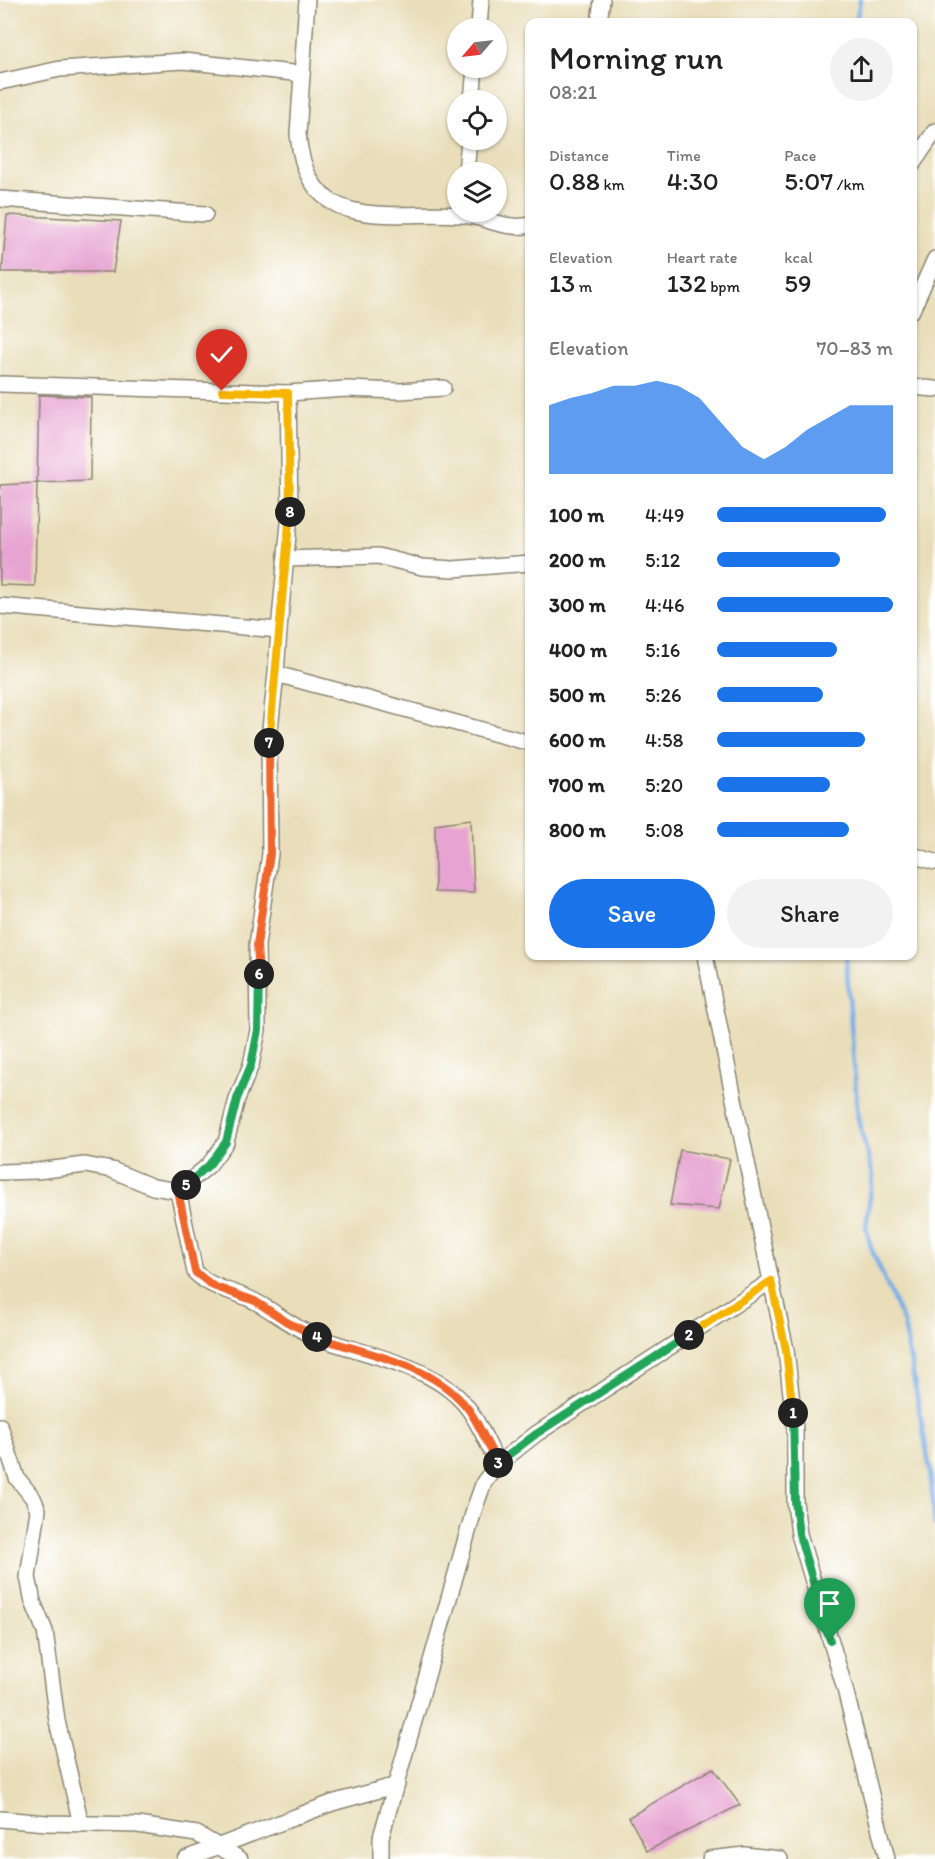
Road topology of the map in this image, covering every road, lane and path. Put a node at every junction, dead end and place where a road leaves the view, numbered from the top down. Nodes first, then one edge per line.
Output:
1 (308, 0) edge
2 (481, 0) edge
3 (602, 0) edge
4 (480, 18) edge
5 (600, 18) edge
6 (302, 74) junction
7 (0, 82) edge
8 (935, 131) edge
9 (917, 158) edge
10 (0, 199) edge
11 (447, 213) edge
12 (205, 214) dead end
13 (494, 222) edge
14 (525, 225) edge
15 (935, 259) edge
16 (917, 299) edge
17 (0, 384) edge
18 (917, 387) edge
19 (443, 388) dead end
20 (935, 389) edge
21 (288, 393) junction
22 (285, 559) junction
23 (525, 563) edge
24 (0, 606) edge
25 (279, 630) junction
26 (276, 674) junction
27 (525, 742) edge
28 (917, 857) edge
29 (935, 862) edge
30 (706, 960) edge
31 (0, 1172) edge
32 (178, 1191) junction
33 (771, 1281) junction
34 (0, 1426) edge
35 (498, 1464) junction
36 (397, 1785) junction
37 (0, 1820) edge
38 (81, 1824) junction
39 (221, 1845) junction
40 (185, 1859) edge
41 (240, 1859) edge
42 (381, 1859) edge
43 (710, 1859) edge
44 (780, 1859) edge
45 (887, 1859) edge

1 - 6 street
2 - 4 street
3 - 5 street
6 - 7 street
6 - 11 street
8 - 9 street
10 - 12 street
13 - 14 street
15 - 16 street
17 - 21 street
18 - 20 street
19 - 21 street
21 - 22 street
22 - 23 street
22 - 25 street
24 - 25 street
25 - 26 street
26 - 27 street
26 - 32 street
28 - 29 street
30 - 33 street
31 - 32 street
32 - 35 street
33 - 35 street
33 - 45 street
34 - 38 street
35 - 36 street
36 - 39 street
36 - 42 street
37 - 38 street
38 - 39 street
39 - 40 street
39 - 41 street
43 - 44 street

